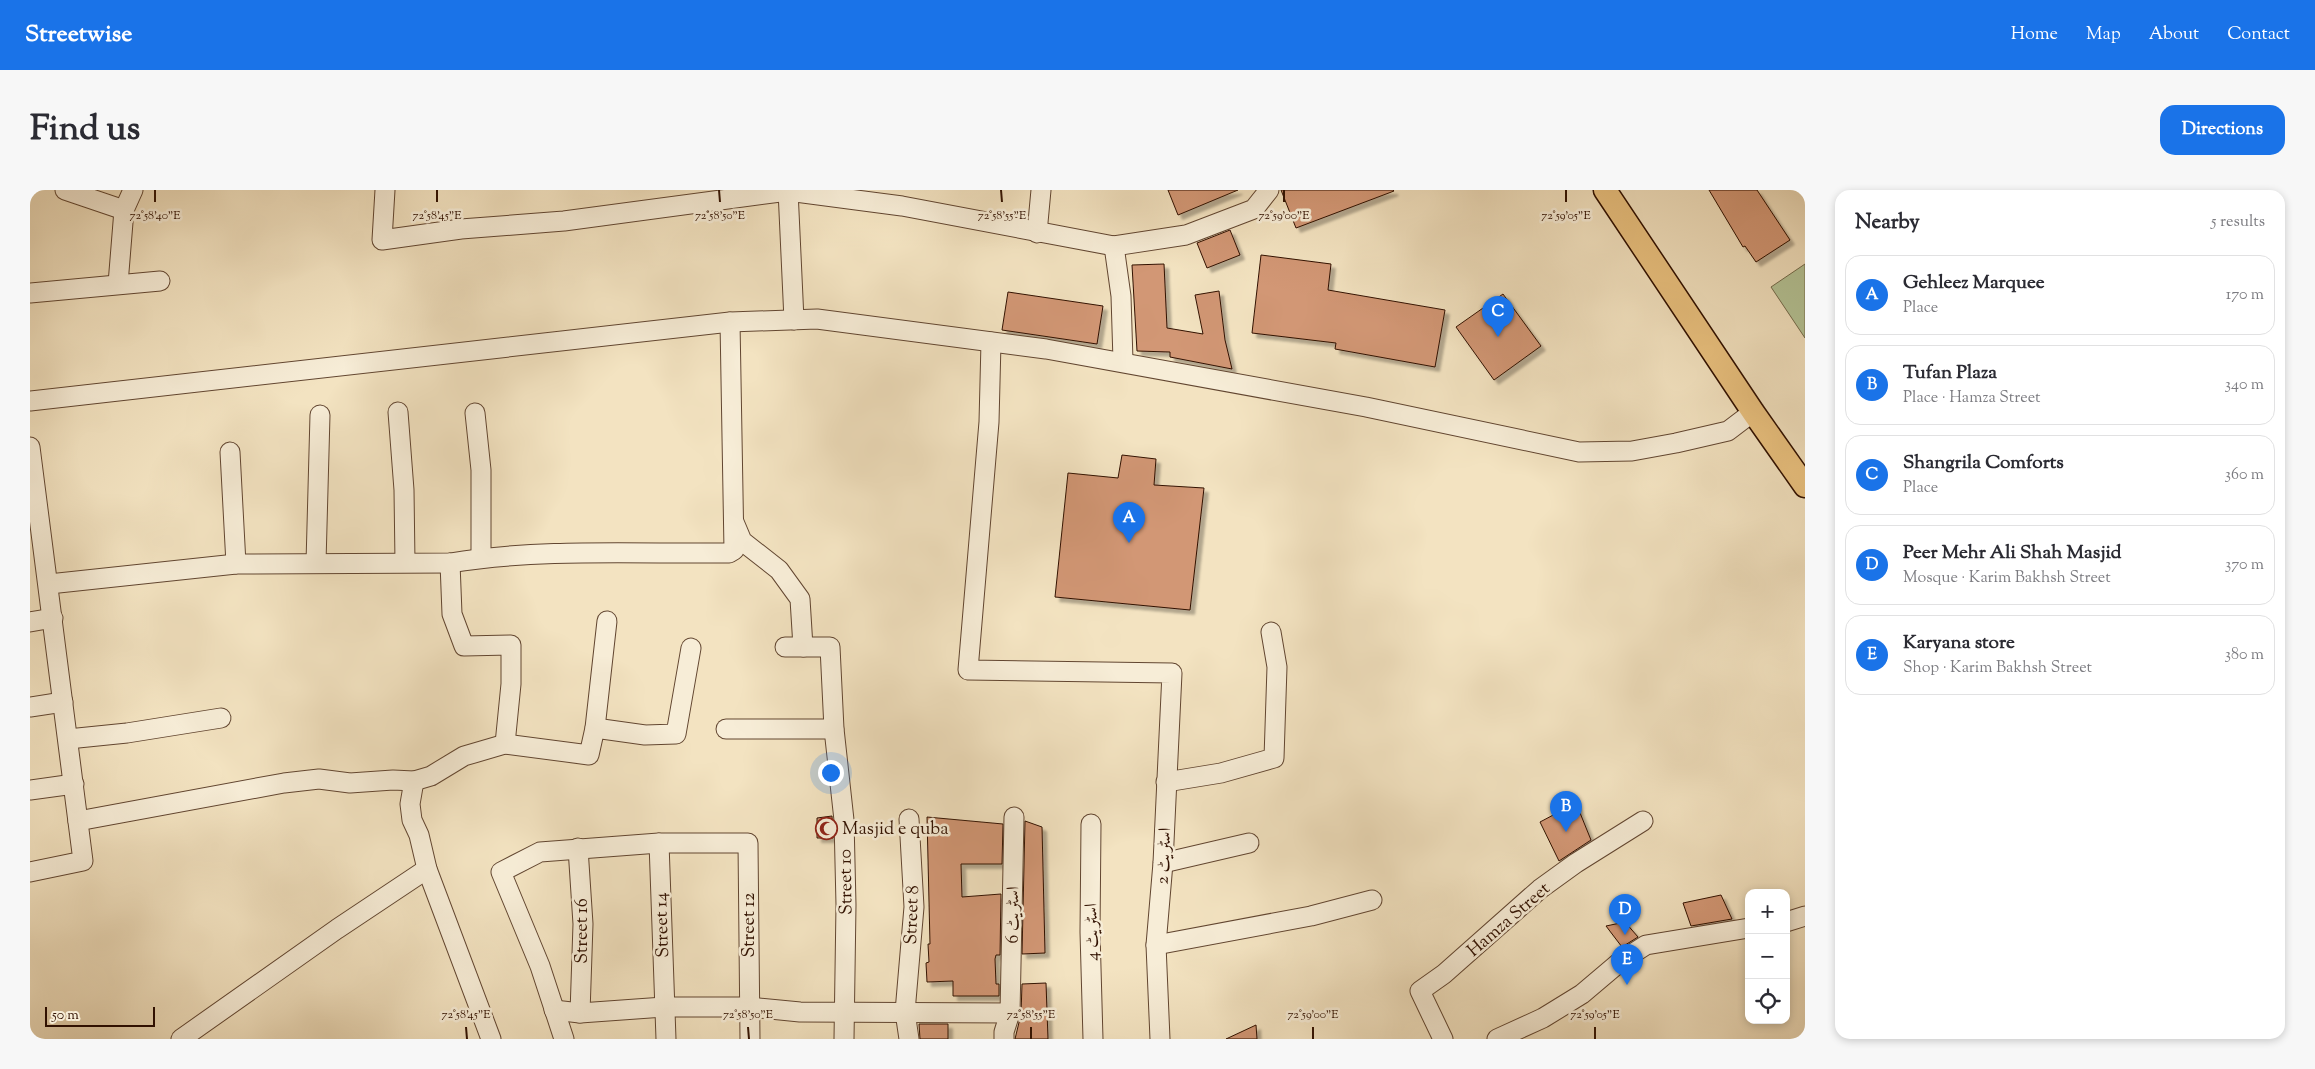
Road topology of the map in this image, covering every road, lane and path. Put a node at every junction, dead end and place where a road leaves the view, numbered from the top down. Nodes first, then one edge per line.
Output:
1 (65, 190) edge
2 (132, 190) edge
3 (385, 190) edge
4 (788, 190) edge
5 (1040, 190) edge
6 (1269, 190) edge
7 (1605, 190) edge
8 (124, 210) junction
9 (1036, 233) junction
10 (1114, 246) junction
11 (160, 282) dead end
12 (118, 284) junction
13 (30, 293) edge
14 (794, 320) junction
15 (730, 322) junction
16 (990, 342) junction
17 (1124, 361) junction
18 (30, 401) edge
19 (398, 412) dead end
20 (475, 412) dead end
21 (1753, 412) junction
22 (320, 415) dead end
23 (30, 446) edge
24 (230, 452) dead end
25 (1805, 486) edge
26 (733, 519) junction
27 (36, 540) edge
28 (480, 558) junction
29 (404, 562) junction
30 (316, 563) junction
31 (450, 563) junction
32 (236, 564) junction
33 (49, 584) junction
34 (53, 618) junction
35 (30, 622) edge
36 (606, 622) dead end
37 (1271, 632) dead end
38 (691, 648) dead end
39 (63, 702) junction
40 (30, 706) edge
41 (221, 718) dead end
42 (595, 728) junction
43 (726, 729) dead end
44 (834, 729) junction
45 (68, 739) junction
46 (505, 744) junction
47 (414, 781) junction
48 (1166, 782) junction
49 (74, 784) junction
50 (30, 790) edge
51 (1014, 817) dead end
52 (909, 819) dead end
53 (78, 821) junction
54 (1644, 821) dead end
55 (1091, 824) dead end
56 (659, 843) junction
57 (1249, 843) dead end
58 (578, 848) junction
59 (1163, 863) junction
60 (427, 869) junction
61 (30, 872) edge
62 (1372, 900) dead end
63 (1805, 916) edge
64 (1790, 921) edge
65 (1745, 929) edge
66 (1156, 945) junction
67 (664, 1007) junction
68 (749, 1007) junction
69 (554, 1010) junction
70 (905, 1012) junction
71 (580, 1013) junction
72 (845, 1013) junction
73 (1010, 1013) junction
74 (181, 1039) edge
75 (491, 1039) edge
76 (564, 1039) edge
77 (666, 1039) edge
78 (750, 1039) edge
79 (844, 1039) edge
80 (909, 1039) edge
81 (1004, 1039) edge
82 (1093, 1039) edge
83 (1160, 1039) edge
84 (1443, 1039) edge
85 (1497, 1039) edge

1 - 8 street
2 - 8 street
3 - 4 street
4 - 9 street
4 - 14 street
5 - 9 street
6 - 10 street
7 - 21 main road
8 - 12 street
9 - 10 street
10 - 17 street
11 - 12 street
12 - 13 street
14 - 15 street
14 - 16 street
15 - 18 street
15 - 26 street
16 - 17 street
16 - 48 street, اسٹریٹ 2
17 - 21 street
19 - 29 street
20 - 28 street
21 - 25 main road
22 - 30 street
23 - 27 street
24 - 32 street
26 - 28 street
26 - 44 street, Street 10
27 - 33 street
28 - 31 street
29 - 30 street
29 - 31 street
30 - 32 street
31 - 46 street
32 - 33 street
33 - 34 street
34 - 35 street
34 - 39 street
36 - 42 street
37 - 48 street
38 - 42 street
39 - 40 street
39 - 45 street
41 - 45 street
42 - 46 street
43 - 44 street
44 - 72 street, Street 10
45 - 49 street
46 - 47 street
47 - 53 street
47 - 60 street
48 - 59 street, اسٹریٹ 2
49 - 50 street
49 - 53 street
51 - 73 street, اسٹریٹ 6
52 - 70 street, Street 8
53 - 61 street
54 - 84 street, Hamza Street
55 - 82 street, اسٹریٹ 4
56 - 58 street
56 - 67 street, Street 14
56 - 68 street, Street 12
57 - 59 street
58 - 69 street
58 - 71 street, Street 16
59 - 66 street, اسٹریٹ 2
60 - 74 street
60 - 75 street
62 - 66 street
63 - 64 street
65 - 85 street
66 - 83 street, اسٹریٹ 2
67 - 68 street
67 - 71 street
67 - 77 street, Street 14
68 - 72 street
68 - 78 street, Street 12
69 - 71 street
69 - 76 street
70 - 72 street
70 - 73 street
70 - 80 street, Street 8
72 - 79 street, Street 10
73 - 81 street, اسٹریٹ 6

